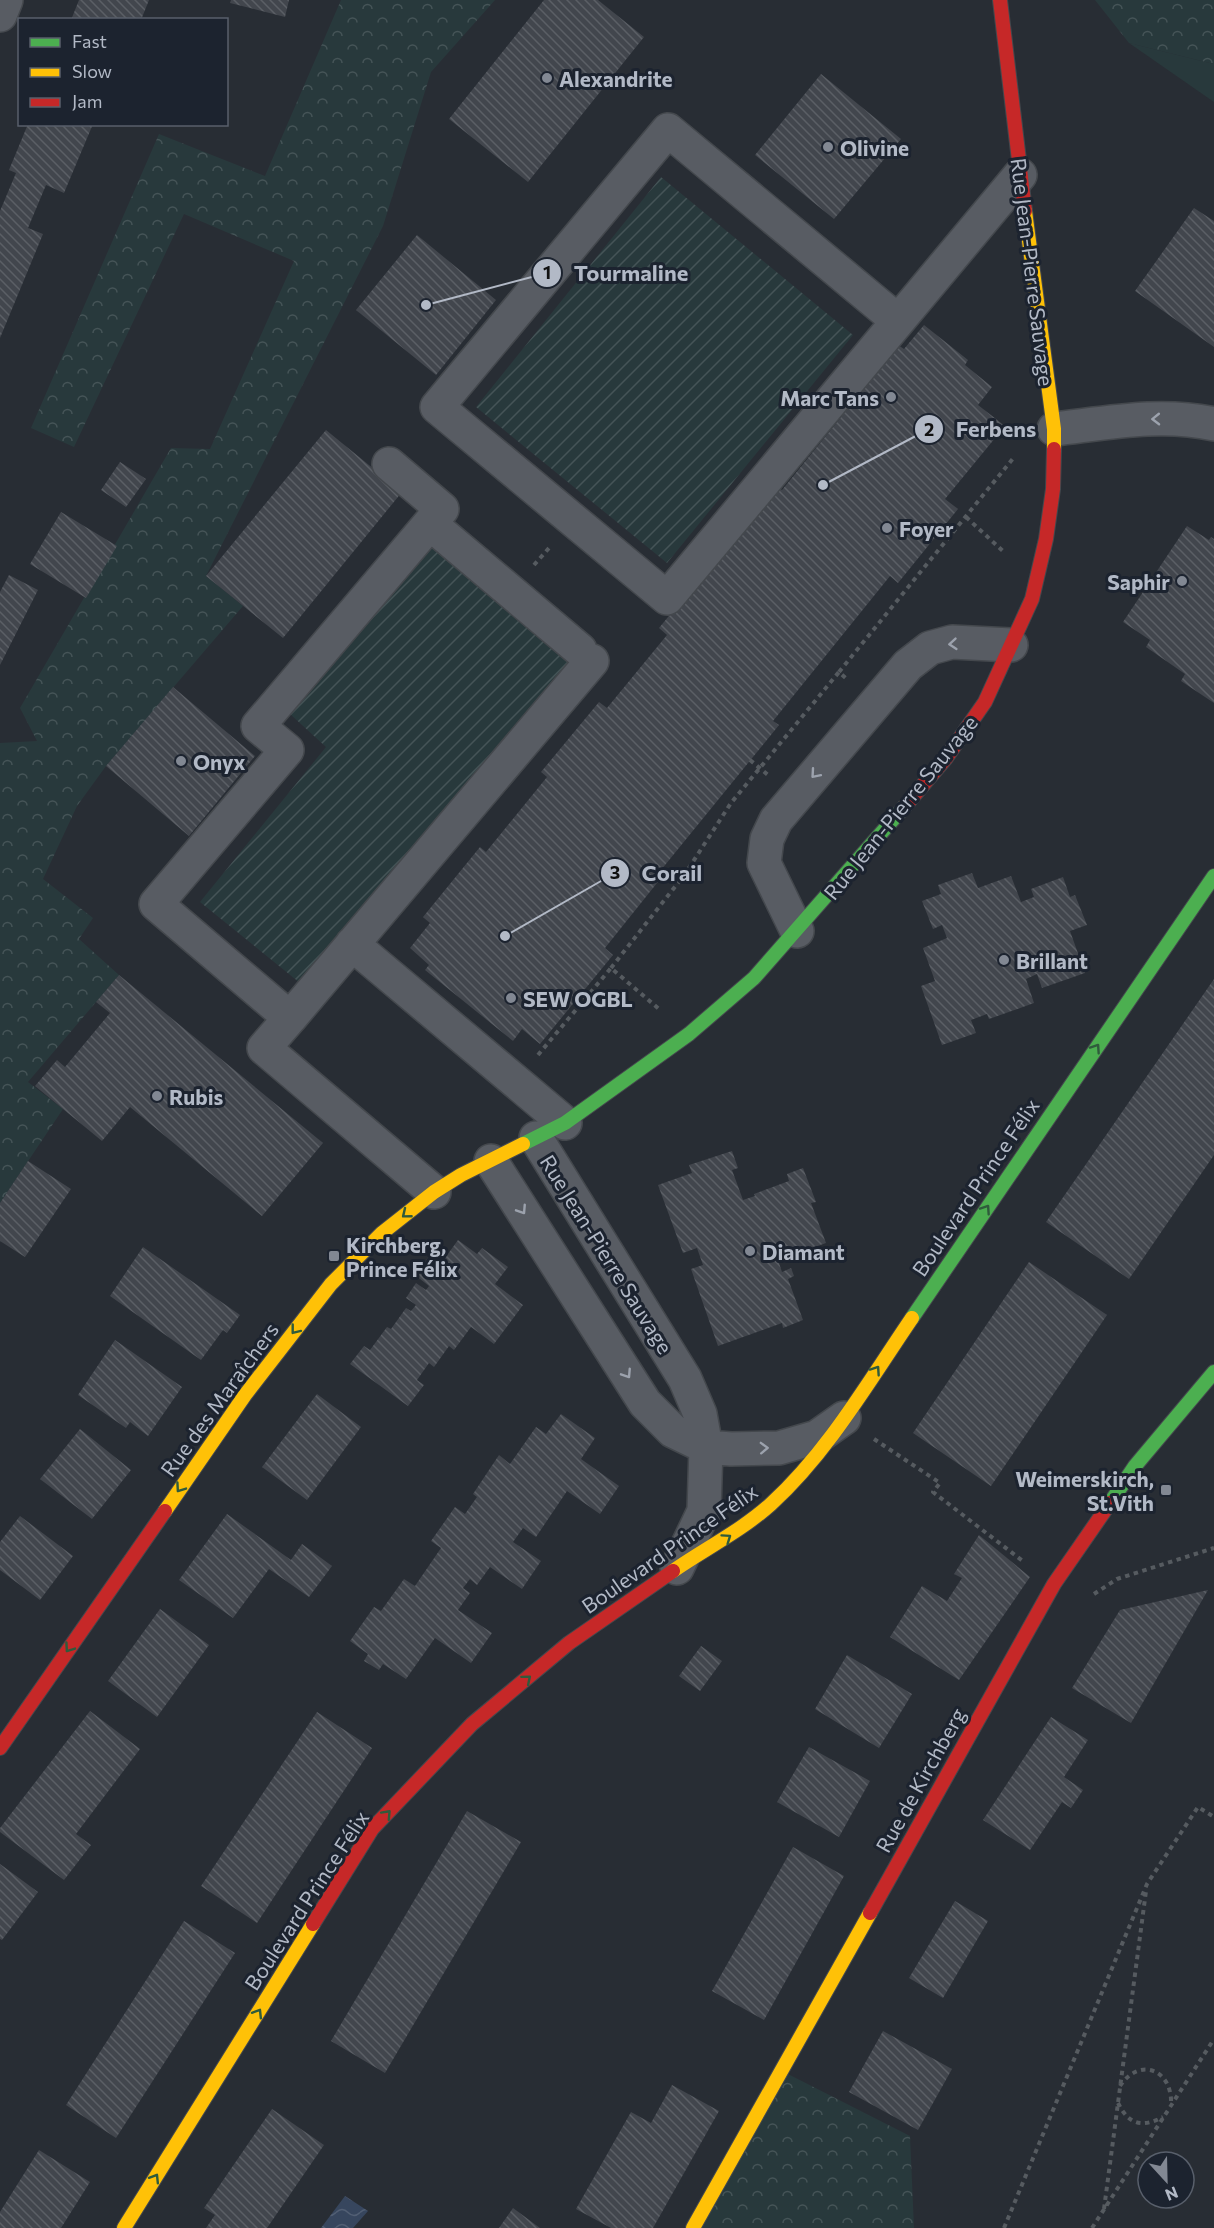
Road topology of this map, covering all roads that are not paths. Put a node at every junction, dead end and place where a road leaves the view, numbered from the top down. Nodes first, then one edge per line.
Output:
1 (6, 0) edge
2 (1000, 0) edge
3 (0, 15) edge
4 (1020, 175) junction
5 (898, 321) junction
6 (1214, 424) edge
7 (1054, 429) junction
8 (389, 464) dead end
9 (440, 532) dead end
10 (1011, 645) junction
11 (1214, 876) edge
12 (797, 931) junction
13 (352, 944) junction
14 (290, 1018) junction
15 (565, 1124) junction
16 (536, 1138) junction
17 (491, 1161) junction
18 (434, 1192) junction
19 (1214, 1372) edge
20 (844, 1418) junction
21 (706, 1447) junction
22 (677, 1568) junction
23 (0, 1749) edge
24 (124, 2228) edge
25 (693, 2228) edge

1 - 3 street
2 - 4 street, Rue Jean-Pierre Sauvage
4 - 5 street
4 - 7 street, Rue Jean-Pierre Sauvage
5 - 5 street
6 -> 7 street
7 - 10 street, Rue Jean-Pierre Sauvage
8 - 14 street
9 - 13 street
10 - 12 street, Rue Jean-Pierre Sauvage
10 -> 12 street
20 -> 11 street, Boulevard Prince Félix
12 - 15 street, Rue Jean-Pierre Sauvage
13 - 14 street
13 - 15 street
14 - 18 street
15 - 16 street, Rue Jean-Pierre Sauvage
16 - 17 street, Rue des Maraîchers
16 - 21 street, Rue Jean-Pierre Sauvage
17 - 18 street, Rue des Maraîchers
17 -> 21 street
18 -> 23 street, Rue des Maraîchers
19 - 25 street, Rue de Kirchberg
21 -> 20 street
22 -> 20 street, Boulevard Prince Félix
21 - 22 street, Rue Jean-Pierre Sauvage
24 -> 22 street, Boulevard Prince Félix

